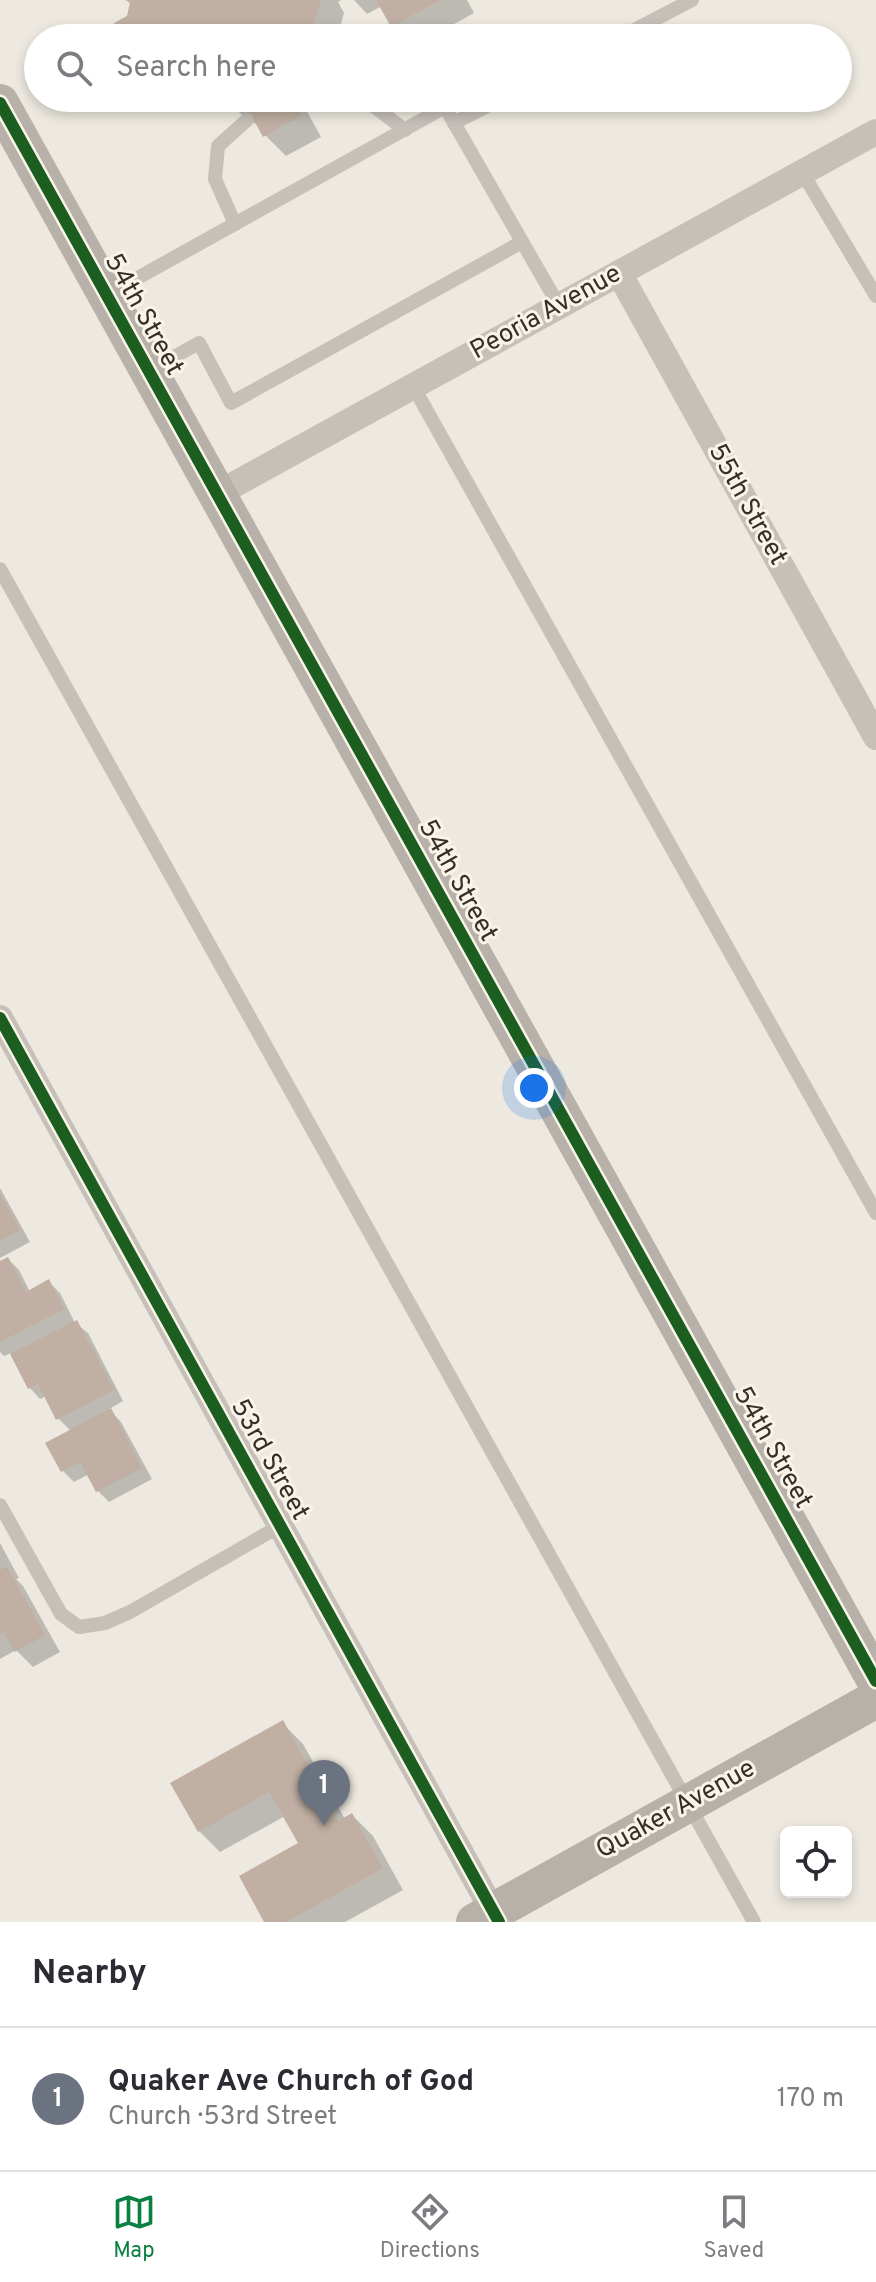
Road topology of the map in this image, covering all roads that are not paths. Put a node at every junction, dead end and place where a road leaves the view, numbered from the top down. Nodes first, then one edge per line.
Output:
1 (692, 0) edge
2 (646, 24) edge
3 (0, 103) edge
4 (381, 112) edge
5 (436, 112) edge
6 (448, 112) edge
7 (476, 112) edge
8 (247, 120) dead end
9 (454, 123) junction
10 (405, 130) junction
11 (876, 132) edge
12 (802, 172) junction
13 (235, 224) junction
14 (522, 242) junction
15 (619, 273) junction
16 (107, 295) junction
17 (876, 296) edge
18 (559, 306) junction
19 (149, 371) junction
20 (413, 386) junction
21 (217, 494) junction
22 (0, 569) edge
23 (876, 737) edge
24 (0, 1018) edge
25 (876, 1213) edge
26 (0, 1505) edge
27 (280, 1526) junction
28 (876, 1681) edge
29 (876, 1699) edge
30 (687, 1804) junction
31 (489, 1919) edge
32 (754, 1922) edge

1 - 2 lane
3 - 16 street, 54th Street
4 - 10 lane
5 - 10 lane
6 - 9 lane
7 - 9 lane
8 - 13 lane
9 - 14 lane
10 - 13 lane
11 - 12 street, Peoria Avenue
12 - 15 street, Peoria Avenue
12 - 17 lane
13 - 16 lane
14 - 18 lane
14 - 19 lane
15 - 18 street, Peoria Avenue
15 - 23 street, 55th Street
16 - 19 street, 54th Street
18 - 20 street, Peoria Avenue
19 - 21 street, 54th Street
20 - 21 street, Peoria Avenue
20 - 25 lane
21 - 28 street, 54th Street
22 - 30 lane
24 - 27 street, 53rd Street
26 - 27 lane
27 - 31 street, 53rd Street
29 - 30 street, Quaker Avenue
30 - 31 street, Quaker Avenue
30 - 32 lane

